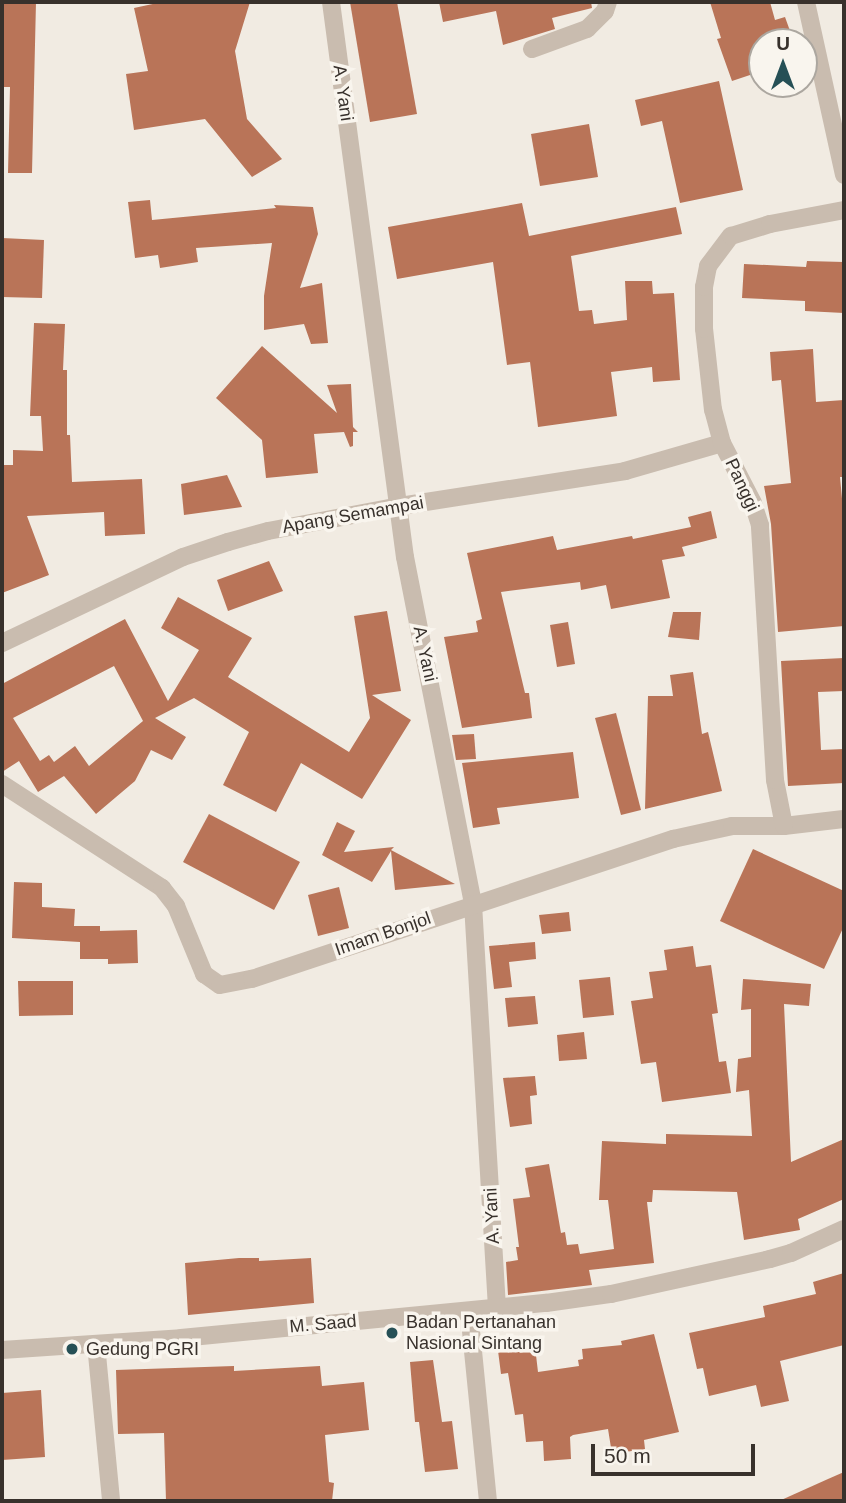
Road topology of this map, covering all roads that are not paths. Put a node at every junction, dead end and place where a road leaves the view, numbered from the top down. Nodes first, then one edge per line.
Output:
1 (331, 2) edge
2 (608, 2) edge
3 (806, 2) edge
4 (533, 49) dead end
5 (844, 175) edge
6 (844, 210) edge
7 (722, 443) junction
8 (400, 506) junction
9 (2, 643) edge
10 (2, 784) edge
11 (844, 819) edge
12 (784, 826) junction
13 (473, 904) junction
14 (844, 1229) edge
15 (497, 1308) junction
16 (469, 1311) junction
17 (96, 1343) junction
18 (2, 1350) edge
19 (111, 1501) edge
20 (488, 1501) edge

1 - 8 street, A. Yani
2 - 4 street
3 - 5 street
6 - 7 street, Panggi
7 - 8 street, Apang Semampai
7 - 12 street, Panggi
8 - 9 street, Apang Semampai
8 - 13 street, A. Yani
10 - 13 street, Imam Bonjol
11 - 12 street, Imam Bonjol
12 - 13 street, Imam Bonjol
13 - 15 street, A. Yani
14 - 15 street, M. Saad
15 - 16 street, M. Saad
16 - 17 street, M. Saad
16 - 20 street
17 - 18 street, M. Saad
17 - 19 street

